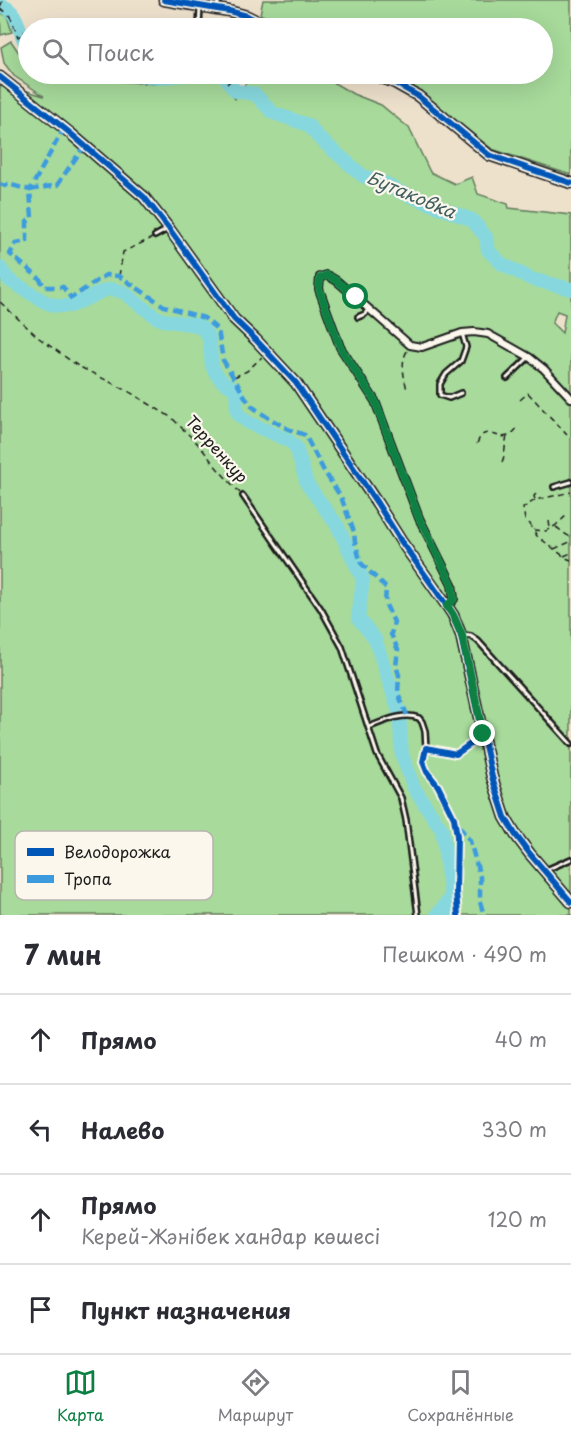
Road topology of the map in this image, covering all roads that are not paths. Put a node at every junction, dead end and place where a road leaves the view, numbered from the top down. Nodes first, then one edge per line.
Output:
1 (164, 0) edge
2 (218, 4) edge
3 (200, 6) junction
4 (199, 18) edge
5 (251, 18) edge
6 (0, 77) edge
7 (396, 84) edge
8 (571, 183) edge
9 (169, 229) junction
10 (155, 236) road end
11 (369, 309) junction
12 (358, 317) dead end
13 (462, 333) junction
14 (529, 357) junction
15 (507, 378) dead end
16 (461, 393) dead end
17 (571, 398) edge
18 (571, 482) edge
19 (554, 487) dead end
20 (243, 496) road end
21 (447, 606) junction
22 (462, 635) junction
23 (369, 727) junction
24 (483, 734) junction
25 (571, 744) edge
26 (426, 748) junction
27 (571, 858) edge
28 (544, 870) junction
29 (571, 902) edge
30 (418, 915) edge
31 (458, 915) edge

1 - 3 main road
2 - 3 main road
2 - 5 main road
3 - 4 lane
6 - 9 main road
7 - 8 main road
9 - 10 lane
9 - 21 main road
11 - 12 lane
11 - 13 street
11 - 21 street
13 - 14 street
13 - 16 lane
14 - 15 lane
14 - 17 street
18 - 19 lane
20 - 23 lane, Терренкур
21 - 22 main road
22 - 24 main road
22 - 25 lane
23 - 26 lane
23 - 30 lane, Терренкур
24 - 26 lane
24 - 28 main road
26 - 31 lane
27 - 28 lane
28 - 29 main road

